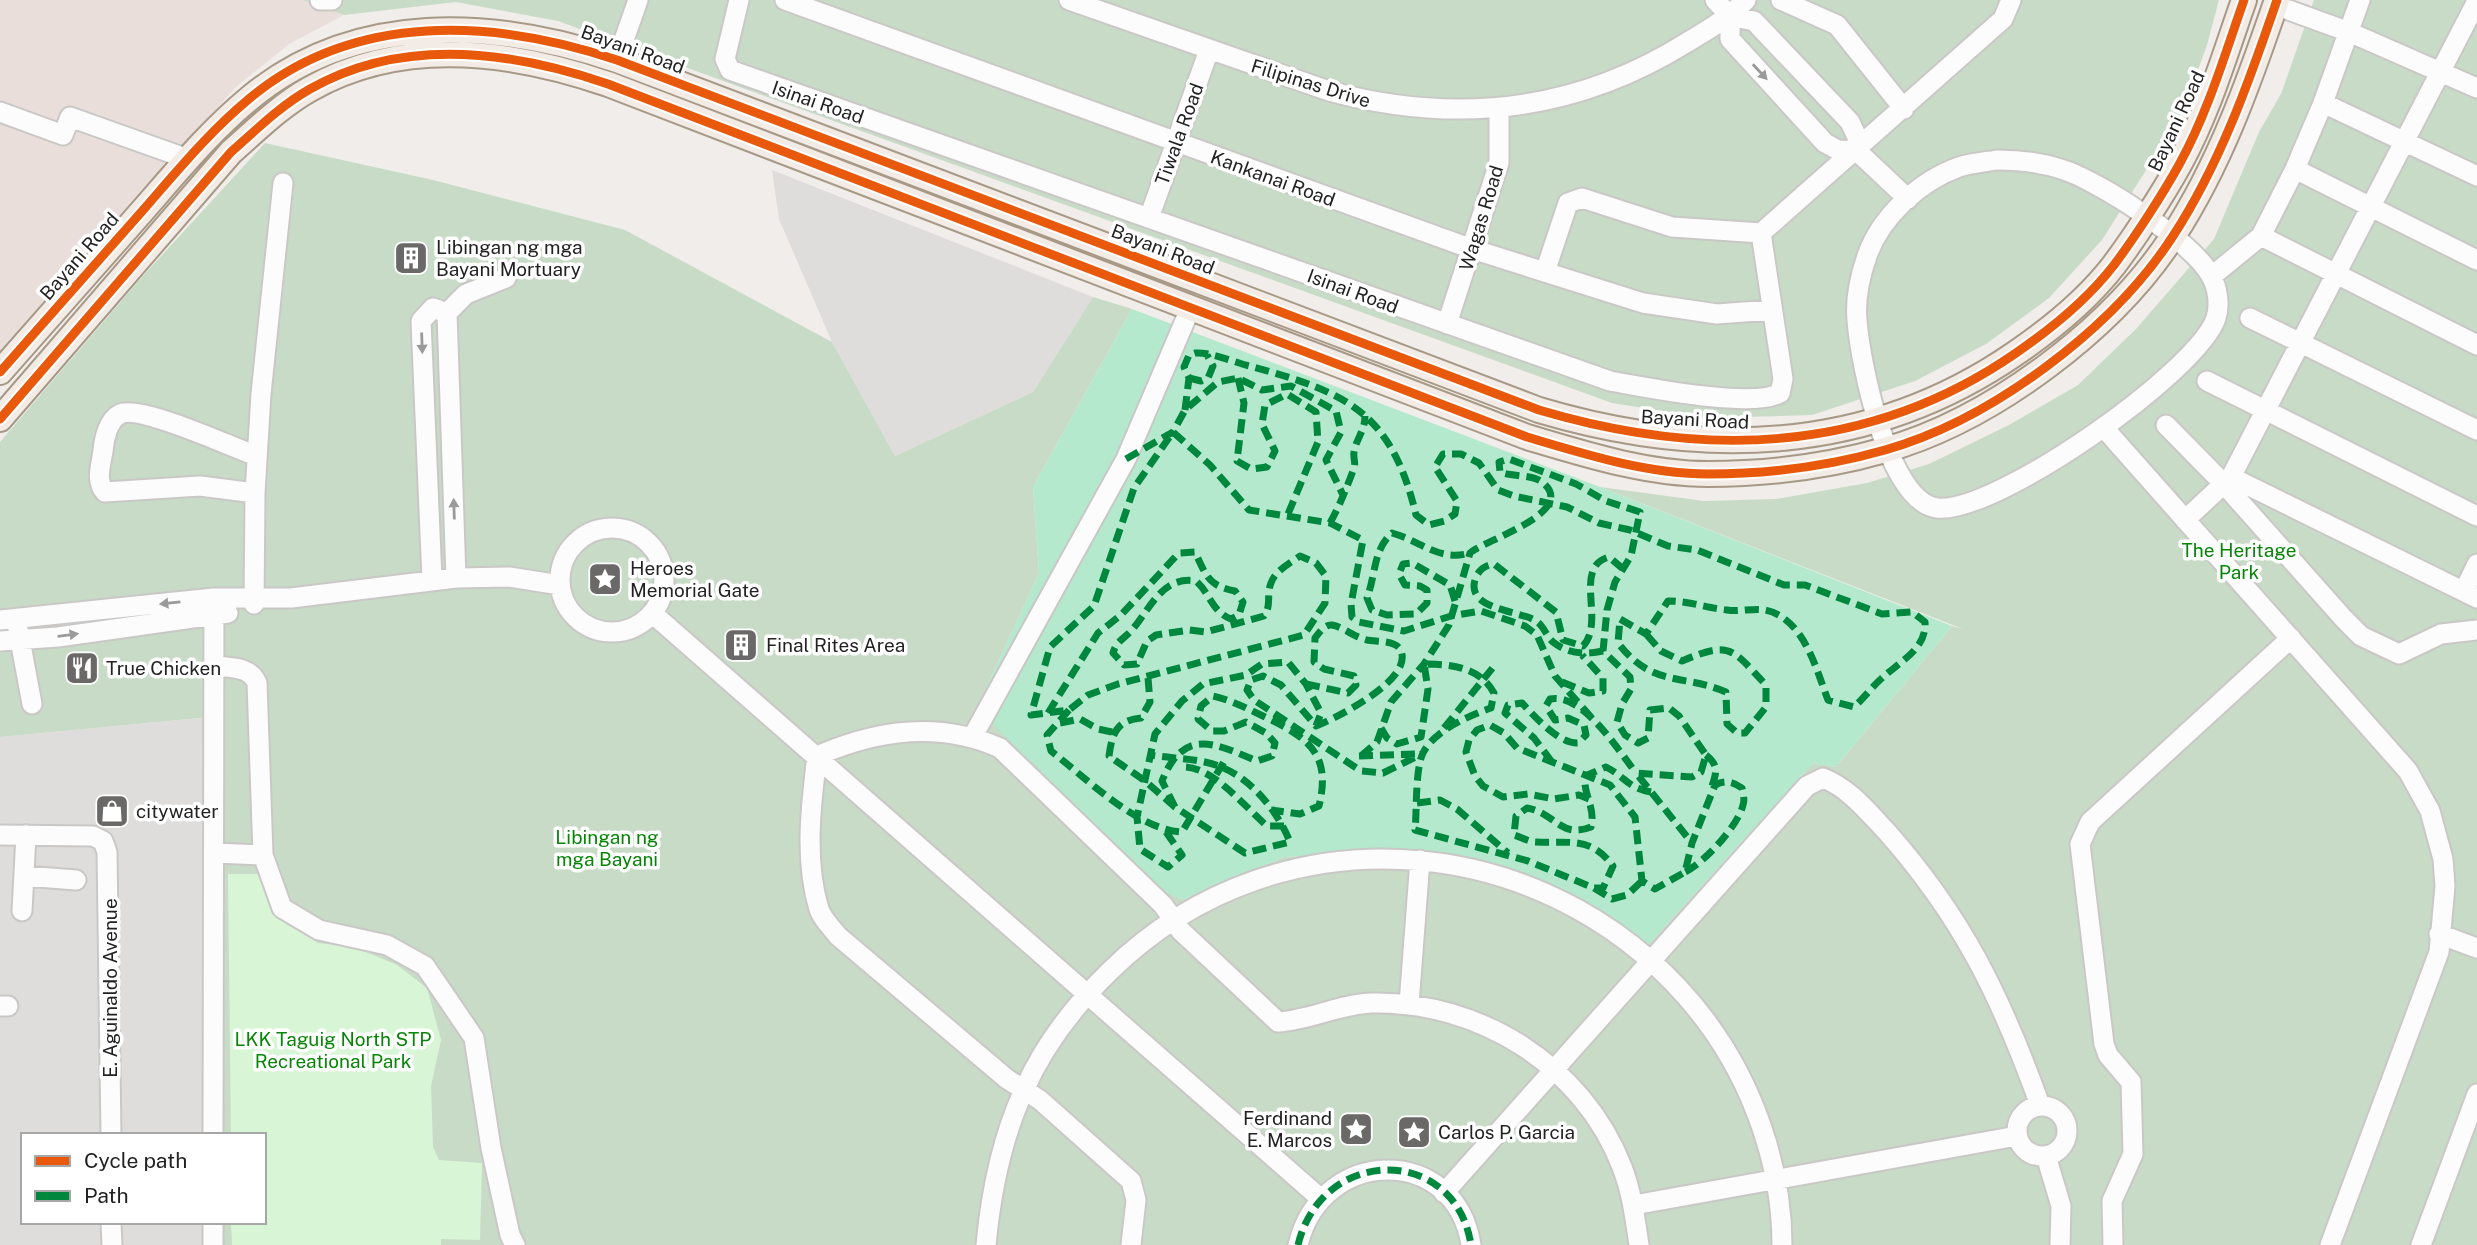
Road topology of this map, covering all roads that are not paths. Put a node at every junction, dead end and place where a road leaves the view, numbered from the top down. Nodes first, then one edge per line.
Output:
1 (320, 0) edge
2 (332, 0) edge
3 (638, 0) edge
4 (739, 0) edge
5 (785, 0) edge
6 (1069, 0) edge
7 (1715, 0) edge
8 (1746, 0) edge
9 (1781, 0) edge
10 (2011, 0) edge
11 (2244, 0) edge
12 (2360, 0) edge
13 (2477, 1) edge
14 (2276, 3) edge
15 (1730, 16) junction
16 (2350, 33) junction
17 (620, 50) junction
18 (1209, 50) junction
19 (2442, 71) junction
20 (608, 85) junction
21 (2477, 88) edge
22 (2323, 103) junction
23 (1499, 109) junction
24 (1904, 109) junction
25 (0, 112) edge
26 (2405, 141) junction
27 (1175, 143) junction
28 (1857, 151) junction
29 (188, 159) junction
30 (2295, 169) junction
31 (2477, 176) edge
32 (283, 183) dead end
33 (1908, 199) junction
34 (2372, 208) junction
35 (2145, 216) junction
36 (1149, 218) junction
37 (1761, 233) junction
38 (2173, 236) junction
39 (2261, 236) junction
40 (1472, 249) junction
41 (2477, 260) edge
42 (1545, 272) junction
43 (2336, 272) junction
44 (2212, 276) junction
45 (506, 278) dead end
46 (1190, 309) junction
47 (1771, 310) junction
48 (447, 313) junction
49 (2250, 318) dead end
50 (1447, 324) junction
51 (2300, 341) junction
52 (2477, 345) edge
53 (0, 372) edge
54 (2207, 381) dead end
55 (2265, 408) junction
56 (0, 419) edge
57 (1879, 419) junction
58 (2166, 425) dead end
59 (2105, 428) junction
60 (2477, 430) edge
61 (1886, 450) junction
62 (257, 456) junction
63 (2227, 480) junction
64 (255, 494) junction
65 (2477, 516) edge
66 (2185, 520) junction
67 (2477, 564) edge
68 (456, 578) junction
69 (432, 580) junction
70 (560, 585) junction
71 (2470, 595) edge
72 (257, 601) junction
73 (215, 608) junction
74 (652, 613) junction
75 (8, 619) edge
76 (2477, 630) edge
77 (2291, 638) junction
78 (20, 639) junction
79 (0, 641) edge
80 (215, 666) junction
81 (32, 704) dead end
82 (974, 736) junction
83 (817, 756) junction
84 (0, 835) edge
85 (26, 835) junction
86 (215, 853) junction
87 (263, 855) junction
88 (1420, 860) junction
89 (24, 876) junction
90 (76, 880) dead end
91 (22, 911) dead end
92 (1174, 920) junction
93 (2440, 934) junction
94 (2477, 948) edge
95 (1651, 960) junction
96 (1087, 993) junction
97 (1409, 1004) junction
98 (1554, 1069) junction
99 (1024, 1089) junction
100 (2477, 1094) edge
101 (2040, 1105) junction
102 (111, 1133) edge
103 (213, 1133) edge
104 (2017, 1136) junction
105 (2046, 1156) junction
106 (1776, 1181) junction
107 (1444, 1193) junction
108 (1320, 1198) junction
109 (1634, 1205) junction
110 (111, 1224) edge
111 (213, 1224) edge
112 (112, 1245) edge
113 (213, 1245) edge
114 (515, 1245) edge
115 (986, 1245) edge
116 (1131, 1245) edge
117 (1298, 1245) edge
118 (1471, 1245) edge
119 (1639, 1245) edge
120 (1782, 1245) edge
121 (2060, 1245) edge
122 (2113, 1245) edge
123 (2330, 1245) edge
124 (2421, 1245) edge

1 - 2 street
3 - 17 street
4 - 36 street, Isinai Road
5 - 27 street, Kankanai Road
6 - 18 street, Filipinas Drive
7 - 15 street
8 - 15 street, Filipinas Drive
9 - 24 street
10 - 24 street
11 - 35 main road, Bayani Road
12 - 16 street
13 - 19 street
14 - 16 street
14 - 38 main road
15 - 23 street, Filipinas Drive
15 - 28 street
15 -> 28 street
16 - 19 street
16 - 22 street
17 - 20 main road
17 - 29 main road, Bayani Road
17 - 57 main road, Bayani Road
18 - 23 street, Filipinas Drive
18 - 27 street, Tiwala Road
19 - 21 street
19 - 26 street
20 - 46 main road
20 - 56 main road
22 - 26 street
22 - 30 street
23 - 40 street, Wagas Road
24 - 28 street
25 - 29 street
26 - 31 street
26 - 34 street
27 - 36 street, Tiwala Road
27 - 40 street, Kankanai Road
28 - 33 street
28 - 37 street
29 - 53 main road, Bayani Road
30 - 34 street
30 - 39 street
32 - 62 street
33 - 35 street
33 - 57 street
34 - 41 street
34 - 43 street
35 - 38 street
35 - 57 main road, Bayani Road
36 - 50 street, Isinai Road
37 - 42 street
37 - 47 street, Isinai Road
38 - 44 street
38 - 61 main road
39 - 43 street
39 - 44 street
40 - 42 street, Kankanai Road
40 - 50 street, Wagas Road
42 - 47 street, Kankanai Road
43 - 51 street
43 - 52 street
44 - 59 street
45 - 48 street
46 - 61 main road
46 - 82 street
47 - 50 street, Isinai Road
68 -> 48 street
48 -> 69 street
49 - 51 street
51 - 55 street
51 - 60 street
54 - 55 street
55 - 63 street
55 - 65 street
57 - 61 street
58 - 63 street
59 - 61 street
59 - 66 street
62 - 64 street
62 - 64 street
63 - 66 street
63 - 71 street
63 - 76 street
64 - 72 street
66 - 77 street
67 - 71 street
68 - 69 street
68 - 70 street
69 - 72 street
70 - 74 street
70 - 74 street
72 - 73 street
73 -> 75 street
78 -> 73 street
73 - 80 street
74 - 83 street
75 - 78 street
77 - 93 street
77 - 122 street
78 - 79 street
78 - 81 street
80 - 86 street
80 - 87 street
82 - 83 street
82 - 92 street
83 - 96 street
83 - 99 street
84 - 85 street
85 - 89 street
85 - 102 street, E. Aguinaldo Avenue
86 - 87 street
86 - 103 street
87 - 114 street
88 - 92 street
88 - 95 street
88 - 97 street
89 - 90 street
89 - 91 street
92 - 96 street
92 - 97 street
93 - 94 street
93 - 123 street
95 - 98 street
95 - 101 street
95 - 106 street
96 - 99 street
96 - 108 street
97 - 98 street
98 - 107 street
98 - 109 street
99 - 115 street
99 - 116 street
100 - 124 street
101 - 104 street
101 - 105 street
104 - 105 street
104 - 106 street
105 - 121 street
106 - 109 street
106 - 120 street
107 - 108 street
107 - 118 street
108 - 117 street
109 - 119 street
110 - 112 street
111 - 113 street

